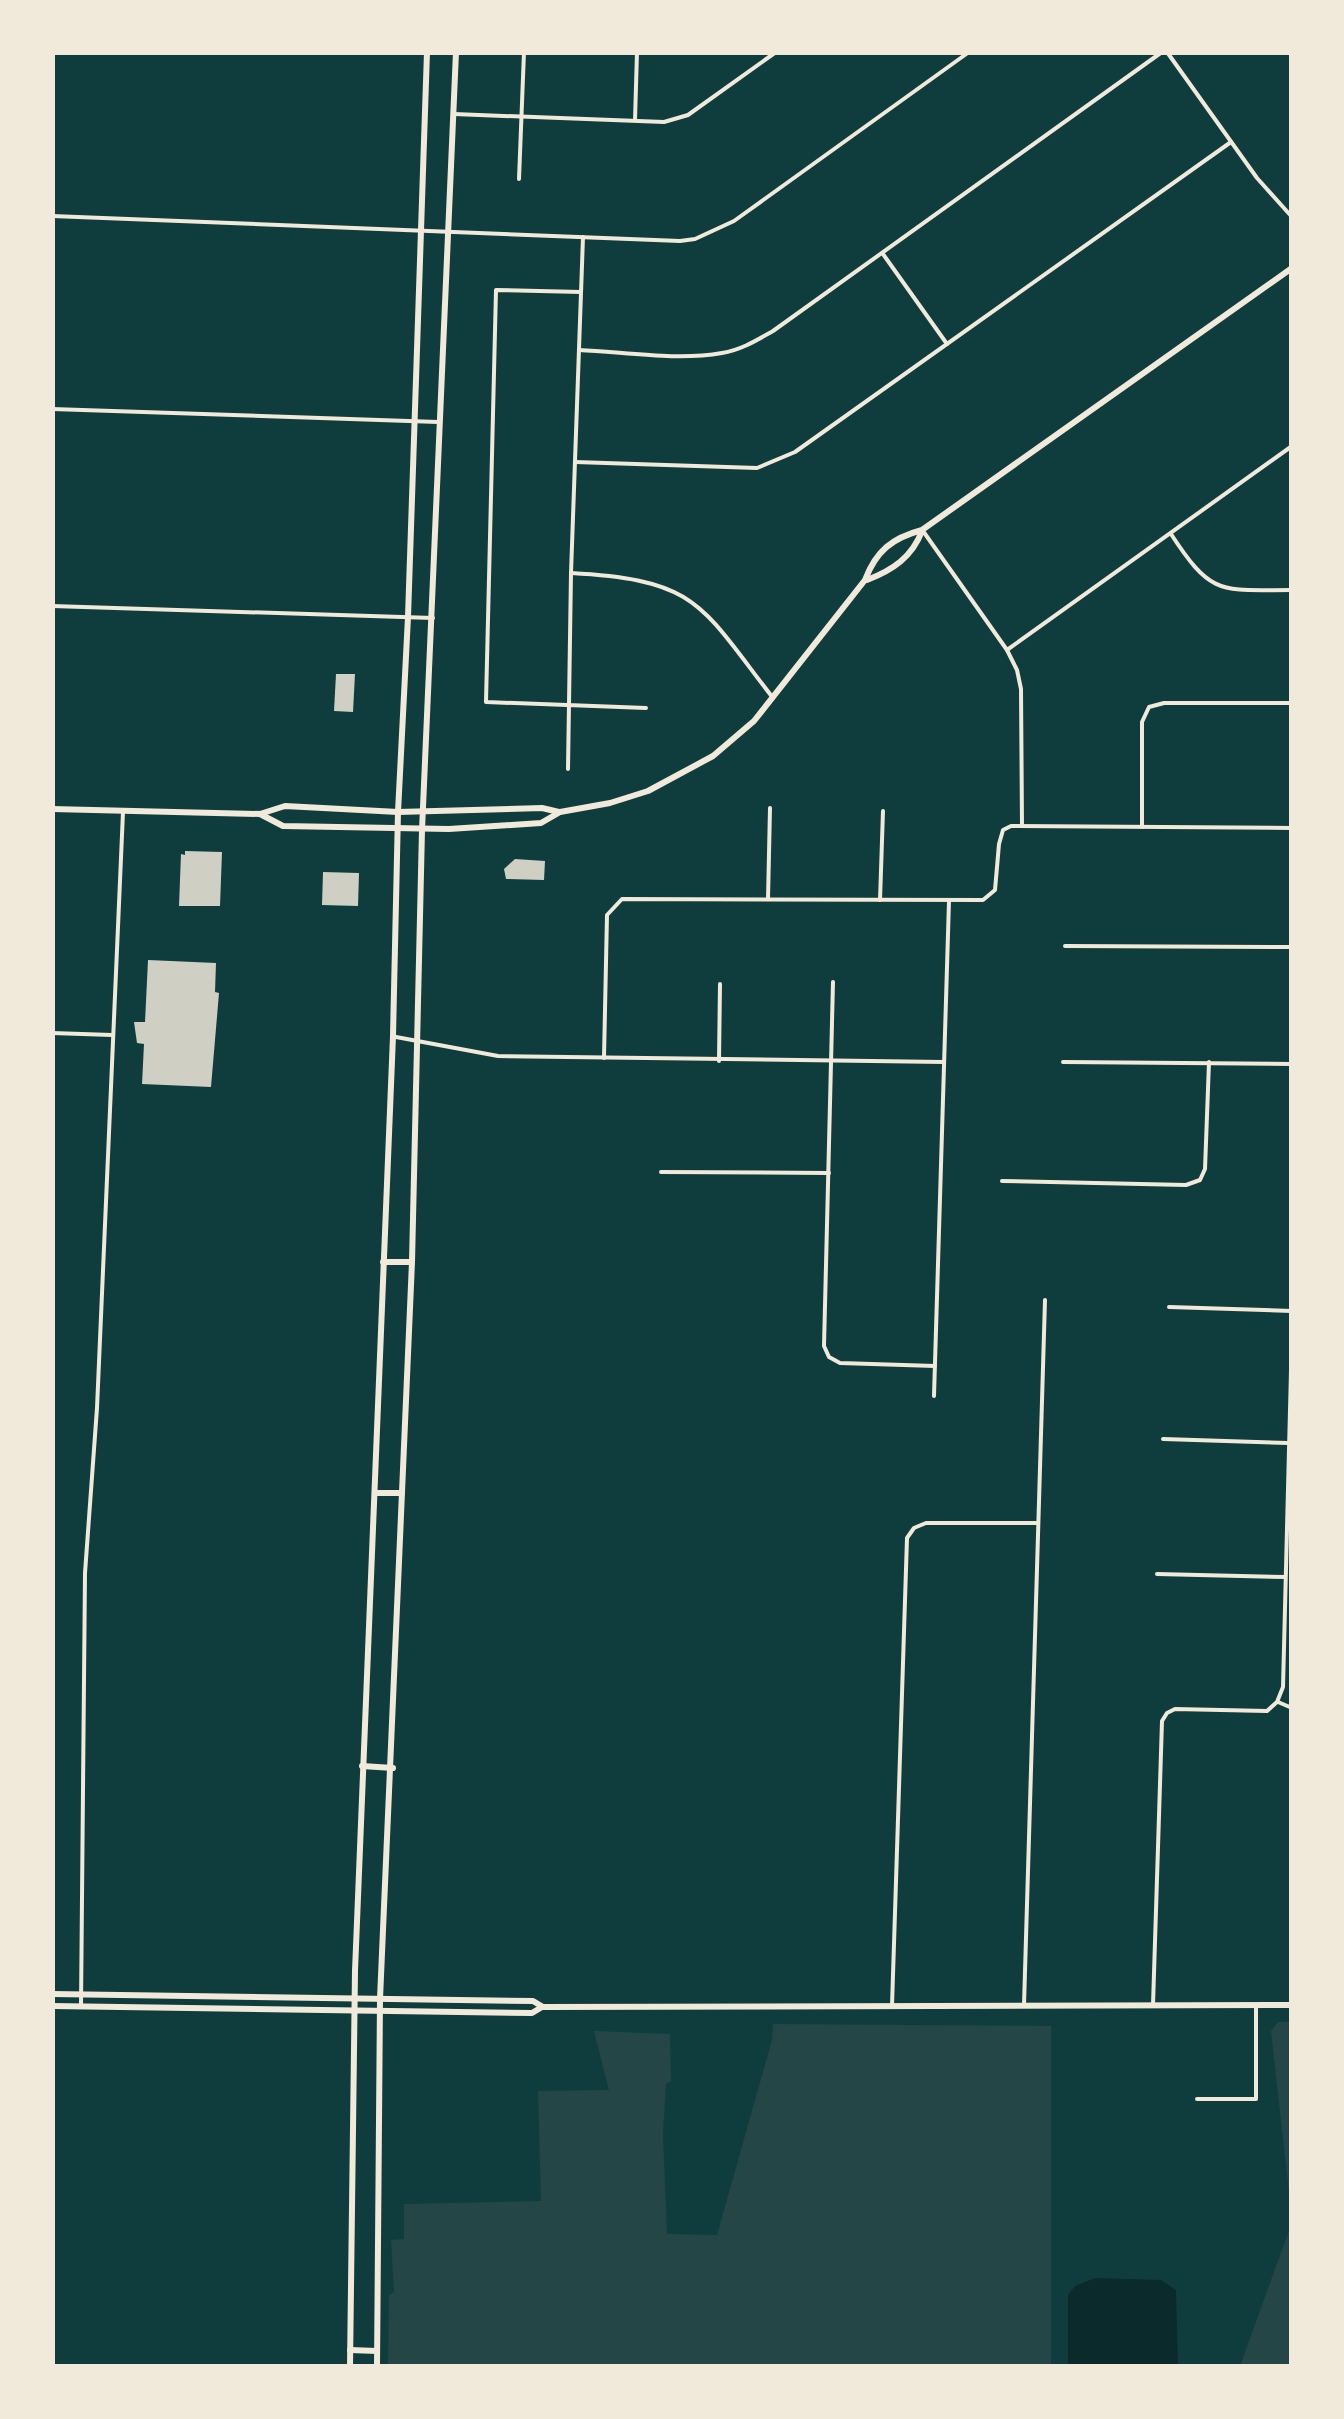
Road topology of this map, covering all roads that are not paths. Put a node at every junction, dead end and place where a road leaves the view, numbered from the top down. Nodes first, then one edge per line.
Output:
1 (428, 52) edge
2 (456, 52) edge
3 (524, 52) edge
4 (638, 52) edge
5 (776, 52) edge
6 (969, 52) edge
7 (1164, 52) edge
8 (454, 114) junction
9 (521, 116) junction
10 (634, 120) junction
11 (1231, 142) junction
12 (520, 179) dead end
13 (52, 216) edge
14 (1292, 217) edge
15 (422, 228) junction
16 (450, 230) junction
17 (583, 236) junction
18 (882, 253) junction
19 (1292, 268) edge
20 (581, 292) junction
21 (947, 344) junction
22 (579, 350) junction
23 (52, 409) edge
24 (415, 422) junction
25 (442, 422) junction
26 (1292, 446) edge
27 (575, 462) junction
28 (922, 530) junction
29 (1170, 533) junction
30 (571, 573) junction
31 (865, 580) junction
32 (1292, 590) edge
33 (52, 606) edge
34 (408, 617) junction
35 (434, 618) junction
36 (1007, 650) junction
37 (773, 698) junction
38 (1292, 703) edge
39 (570, 706) junction
40 (646, 708) dead end
41 (568, 769) dead end
42 (770, 808) dead end
43 (52, 809) edge
44 (123, 811) junction
45 (882, 811) dead end
46 (398, 812) junction
47 (423, 812) junction
48 (560, 812) junction
49 (260, 814) junction
50 (1022, 826) junction
51 (1142, 827) junction
52 (1292, 828) edge
53 (397, 830) junction
54 (422, 830) junction
55 (768, 899) junction
56 (880, 900) junction
57 (948, 901) junction
58 (1065, 946) dead end
59 (1292, 947) edge
60 (833, 982) dead end
61 (720, 984) dead end
62 (52, 1033) edge
63 (112, 1034) junction
64 (393, 1036) junction
65 (418, 1042) junction
66 (604, 1058) junction
67 (719, 1060) junction
68 (832, 1061) junction
69 (944, 1062) junction
70 (1064, 1062) dead end
71 (1208, 1062) junction
72 (1292, 1064) edge
73 (661, 1172) dead end
74 (829, 1174) junction
75 (1002, 1181) dead end
76 (383, 1262) junction
77 (412, 1262) junction
78 (1045, 1300) dead end
79 (1169, 1307) dead end
80 (1292, 1311) edge
81 (1292, 1330) edge
82 (935, 1366) junction
83 (1291, 1370) edge
84 (934, 1396) dead end
85 (1163, 1440) dead end
86 (1288, 1443) junction
87 (375, 1493) junction
88 (402, 1493) junction
89 (1038, 1523) junction
90 (1158, 1574) dead end
91 (1285, 1577) junction
92 (1277, 1702) junction
93 (1292, 1708) edge
94 (362, 1766) junction
95 (392, 1768) junction
96 (52, 1994) edge
97 (81, 1994) junction
98 (132, 1995) junction
99 (184, 1996) junction
100 (354, 1999) junction
101 (380, 1999) junction
102 (1153, 2005) junction
103 (1256, 2005) junction
104 (1292, 2005) edge
105 (52, 2006) edge
106 (80, 2006) junction
107 (892, 2006) junction
108 (1024, 2006) junction
109 (543, 2007) junction
110 (132, 2008) junction
111 (184, 2009) junction
112 (354, 2013) junction
113 (380, 2013) junction
114 (1197, 2098) dead end
115 (350, 2350) junction
116 (377, 2351) junction
117 (350, 2366) edge
118 (376, 2366) edge

1 - 15 main road
2 - 8 main road
3 - 9 street
4 - 10 street
5 - 10 street
6 - 17 street
7 - 11 street
7 - 18 street
8 - 9 street
8 - 16 main road
9 - 10 street
9 - 12 street
11 - 14 street
11 - 21 street
13 - 15 street
15 - 16 street
15 - 24 main road
16 - 17 street
16 - 25 main road
17 - 20 street
18 - 21 street
18 - 22 street
19 - 28 main road
20 - 22 street
20 - 39 street
21 - 27 street
22 - 27 street
23 - 24 street
24 - 25 street
24 - 34 main road
25 - 35 main road
26 - 29 street
27 - 30 street
28 - 31 main road
28 - 31 main road
28 - 36 street
29 - 32 street
29 - 36 street
30 - 37 street
30 - 39 street
31 - 37 main road
33 - 34 street
34 - 35 street
34 - 46 main road
35 - 47 main road
36 - 50 street
37 - 48 main road
38 - 51 street
39 - 40 street
39 - 41 street
42 - 55 street
43 - 44 main road
44 - 49 main road
44 - 63 street
45 - 56 street
46 - 47 main road
46 - 49 main road
46 - 53 main road
47 - 48 main road
47 - 54 main road
48 - 54 main road
49 - 53 main road
50 - 51 street
50 - 57 street
51 - 52 street
53 - 54 main road
53 - 64 main road
54 - 65 main road
55 - 56 street
55 - 66 street
56 - 57 street
57 - 69 street
58 - 59 street
60 - 68 street
61 - 67 street
62 - 63 street
63 - 97 street
64 - 65 street
64 - 76 main road
65 - 66 street
65 - 77 main road
66 - 67 street
67 - 68 street
68 - 69 street
68 - 74 street
69 - 82 street
70 - 71 street
71 - 72 street
71 - 75 street
73 - 74 street
74 - 82 street
76 - 77 main road
76 - 87 main road
77 - 88 main road
78 - 89 street
79 - 80 street
81 - 83 street
82 - 84 street
83 - 86 street
85 - 86 street
86 - 91 street
87 - 88 main road
87 - 94 main road
88 - 95 main road
89 - 107 street
89 - 108 street
90 - 91 street
91 - 92 street
92 - 93 street
92 - 102 street
94 - 95 main road
94 - 100 main road
95 - 101 main road
96 - 97 main road
97 - 98 main road
97 - 106 street
98 - 99 main road
98 - 110 main road
99 - 100 main road
99 - 111 main road
100 - 101 main road
100 - 112 main road
101 - 109 main road
101 - 113 main road
102 - 103 main road
102 - 108 main road
103 - 104 main road
103 - 114 street
105 - 106 main road
106 - 110 main road
107 - 108 main road
107 - 109 main road
109 - 113 main road
110 - 111 main road
111 - 112 main road
112 - 113 main road
112 - 115 main road
113 - 116 main road
115 - 116 main road
115 - 117 main road
116 - 118 main road

